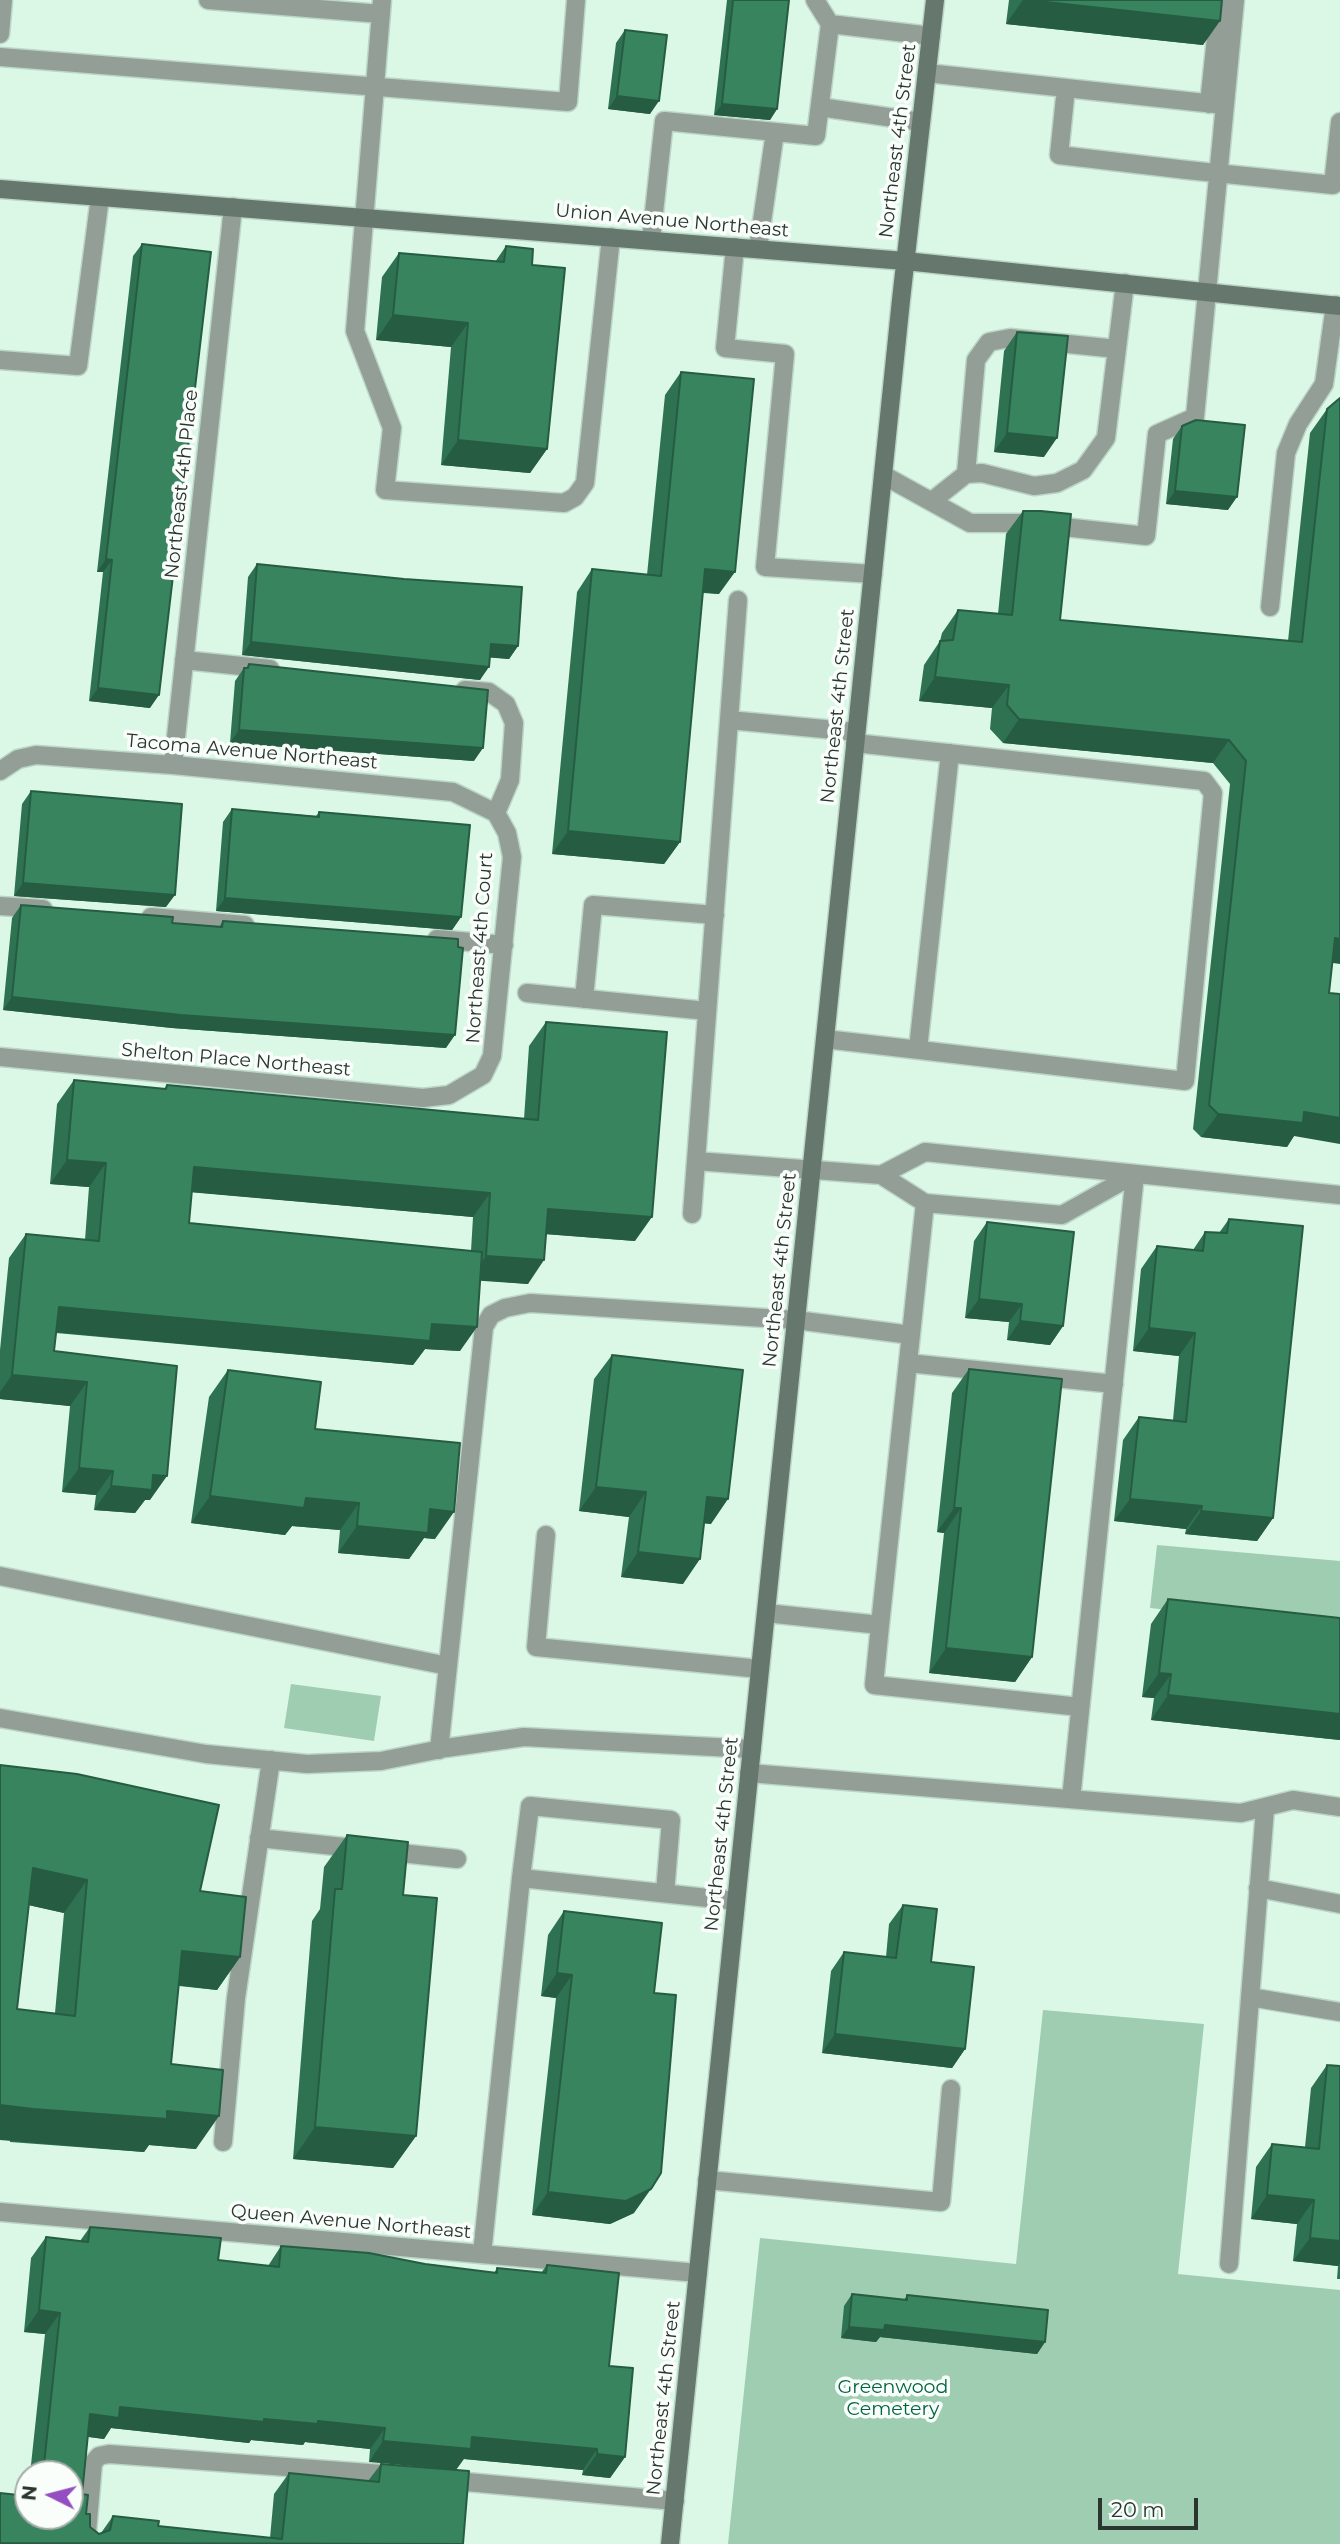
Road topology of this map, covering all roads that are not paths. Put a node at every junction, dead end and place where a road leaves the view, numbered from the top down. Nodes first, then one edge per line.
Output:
1 (3, 0) edge
2 (208, 0) edge
3 (576, 0) edge
4 (815, 0) edge
5 (935, 0) edge
6 (1220, 0) edge
7 (1236, 0) edge
8 (381, 7) edge
9 (830, 24) junction
10 (0, 34) edge
11 (931, 36) junction
12 (0, 57) edge
13 (927, 73) junction
14 (375, 87) junction
15 (1066, 88) junction
16 (1217, 105) junction
17 (820, 107) junction
18 (1340, 121) edge
19 (921, 122) junction
20 (775, 132) junction
21 (1217, 174) junction
22 (0, 189) edge
23 (100, 197) junction
24 (233, 207) junction
25 (364, 218) junction
26 (611, 237) junction
27 (651, 240) junction
28 (735, 247) junction
29 (758, 249) junction
30 (905, 261) junction
31 (1125, 283) junction
32 (1205, 292) junction
33 (1338, 306) edge
34 (1117, 349) junction
35 (0, 360) edge
36 (966, 474) junction
37 (883, 475) junction
38 (932, 501) junction
39 (873, 574) junction
40 (738, 600) edge
41 (1270, 607) dead end
42 (184, 660) junction
43 (295, 672) edge
44 (447, 688) edge
45 (729, 720) junction
46 (856, 737) junction
47 (950, 753) junction
48 (173, 765) junction
49 (1, 770) edge
50 (496, 813) junction
51 (0, 906) edge
52 (54, 910) edge
53 (715, 915) junction
54 (136, 916) edge
55 (259, 926) edge
56 (422, 938) edge
57 (504, 944) junction
58 (527, 993) dead end
59 (584, 999) junction
60 (707, 1011) junction
61 (825, 1039) junction
62 (918, 1049) junction
63 (0, 1057) edge
64 (467, 1086) joint
65 (696, 1161) junction
66 (811, 1169) junction
67 (1135, 1174) junction
68 (881, 1175) junction
69 (1340, 1195) edge
70 (925, 1203) junction
71 (692, 1214) dead end
72 (796, 1320) junction
73 (911, 1335) junction
74 (908, 1363) junction
75 (1114, 1384) junction
76 (546, 1535) dead end
77 (0, 1576) edge
78 (766, 1613) junction
79 (880, 1625) junction
80 (448, 1666) junction
81 (760, 1669) junction
82 (1080, 1707) junction
83 (0, 1718) edge
84 (439, 1749) junction
85 (752, 1749) junction
86 (271, 1760) junction
87 (749, 1773) junction
88 (1071, 1799) junction
89 (1340, 1807) edge
90 (1265, 1809) junction
91 (259, 1838) junction
92 (457, 1859) dead end
93 (521, 1878) junction
94 (1258, 1888) junction
95 (664, 1893) junction
96 (736, 1901) junction
97 (1340, 1904) edge
98 (1250, 1997) junction
99 (1340, 2012) edge
100 (951, 2089) dead end
101 (223, 2142) edge
102 (707, 2180) junction
103 (0, 2212) edge
104 (482, 2254) junction
105 (1229, 2264) dead end
106 (698, 2273) junction
107 (675, 2501) junction
108 (86, 2544) edge
109 (670, 2544) edge

1 - 10 street
2 - 8 street
3 - 14 street
4 - 9 street
5 - 11 main road, Northeast 4th Street
6 - 16 street
7 - 16 street
8 - 14 street
9 - 11 street
9 - 17 street
11 - 13 main road, Northeast 4th Street
12 - 14 street
13 - 15 street
13 - 19 main road, Northeast 4th Street
14 - 25 street
15 - 16 street
15 - 21 street
16 - 21 street
17 - 19 street
17 - 20 street
18 - 21 street
19 - 30 main road, Northeast 4th Street
20 - 27 street
20 - 29 street
21 - 32 street
22 - 23 main road, Union Avenue Northeast
23 - 24 main road, Union Avenue Northeast
23 - 35 street
24 - 25 main road, Union Avenue Northeast
24 - 42 street, Northeast 4th Place
25 - 26 main road, Union Avenue Northeast
25 - 26 street
26 - 27 main road, Union Avenue Northeast
27 - 28 main road, Union Avenue Northeast
28 - 29 main road, Union Avenue Northeast
28 - 39 street
29 - 30 main road, Union Avenue Northeast
30 - 31 main road, Union Avenue Northeast
30 - 37 main road, Northeast 4th Street
31 - 32 main road, Union Avenue Northeast
31 - 34 street
32 - 33 main road, Union Avenue Northeast
32 - 38 street
33 - 41 street
34 - 36 street
34 - 36 street
36 - 38 street
37 - 38 street
37 - 39 main road, Northeast 4th Street
39 - 46 main road, Northeast 4th Street
40 - 45 street
42 - 43 street
42 - 48 street, Northeast 4th Place
44 - 50 street
45 - 46 street
45 - 53 street
46 - 47 street
46 - 61 main road, Northeast 4th Street
47 - 62 street
47 - 62 street
48 - 49 street, Tacoma Avenue Northeast
48 - 50 street, Tacoma Avenue Northeast
50 - 57 street, Northeast 4th Court
51 - 52 street
53 - 59 street
53 - 60 street
54 - 55 street
56 - 57 street
57 - 64 street, Northeast 4th Court
58 - 59 street
59 - 60 street
60 - 65 street
61 - 62 street
61 - 66 main road, Northeast 4th Street
63 - 64 street, Shelton Place Northeast
65 - 66 street
65 - 71 street
66 - 68 street
66 - 72 main road, Northeast 4th Street
67 - 68 street
67 - 69 street
67 - 70 street
67 - 75 street
68 - 70 street
70 - 73 street
72 - 73 street
72 - 78 main road, Northeast 4th Street
72 - 80 street
73 - 74 street
74 - 75 street
74 - 79 street
75 - 82 street
76 - 81 street
77 - 80 street
78 - 79 street
78 - 81 main road, Northeast 4th Street
79 - 82 street
80 - 84 street
81 - 85 main road, Northeast 4th Street
82 - 88 street
83 - 86 street
84 - 85 street
84 - 86 street
85 - 87 main road, Northeast 4th Street
86 - 91 street
87 - 88 street
87 - 96 main road, Northeast 4th Street
88 - 90 street
89 - 90 street
90 - 94 street
91 - 92 street
91 - 101 street
93 - 95 street
93 - 95 street
93 - 104 street
94 - 97 street
94 - 98 street
95 - 96 street
96 - 102 main road, Northeast 4th Street
98 - 99 street
98 - 105 street
100 - 102 street
102 - 106 main road, Northeast 4th Street
103 - 104 street, Queen Avenue Northeast
104 - 106 street, Queen Avenue Northeast
106 - 107 main road, Northeast 4th Street
107 - 108 street
107 - 109 main road, Northeast 4th Street

